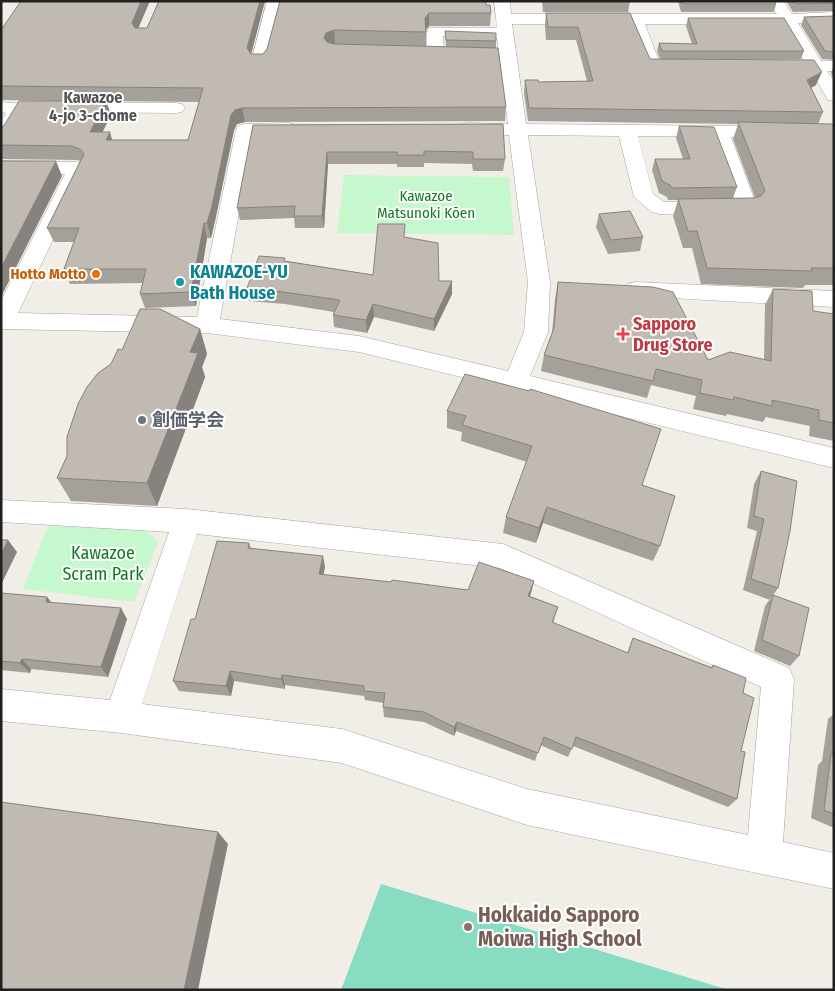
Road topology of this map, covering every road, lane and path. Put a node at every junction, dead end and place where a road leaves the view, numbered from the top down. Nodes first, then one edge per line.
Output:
1 (275, 1) edge
2 (776, 1) edge
3 (834, 17) edge
4 (504, 18) edge
5 (635, 18) junction
6 (788, 19) junction
7 (418, 52) edge
8 (436, 53) junction
9 (454, 53) edge
10 (259, 62) edge
11 (701, 66) edge
12 (769, 67) edge
13 (825, 67) edge
14 (834, 96) edge
15 (10, 107) edge
16 (38, 108) edge
17 (57, 108) edge
18 (176, 108) dead end
19 (519, 128) junction
20 (304, 129) edge
21 (450, 129) edge
22 (627, 130) junction
23 (719, 131) junction
24 (834, 133) edge
25 (1, 136) edge
26 (1, 167) edge
27 (618, 288) edge
28 (834, 299) edge
29 (2, 321) edge
30 (207, 325) junction
31 (516, 380) junction
32 (834, 458) edge
33 (1, 511) edge
34 (187, 521) junction
35 (1, 706) edge
36 (121, 718) junction
37 (764, 855) junction
38 (834, 871) edge

1 - 10 street
2 - 6 street
3 - 6 street
4 - 5 street
4 - 8 street
4 - 19 street
5 - 6 street
5 - 11 street
6 - 13 street
7 - 8 street
8 - 9 street
12 - 13 street
13 - 14 street
15 - 16 street
15 - 25 street
17 - 18 street
19 - 21 street
19 - 22 street
19 - 31 street
20 - 30 street
22 - 23 street
22 - 23 street
23 - 24 street
26 - 29 street
27 - 28 street
29 - 30 street
30 - 31 street
31 - 32 street
33 - 34 street
34 - 36 street
34 - 37 street
35 - 36 street
36 - 37 street
37 - 38 street

